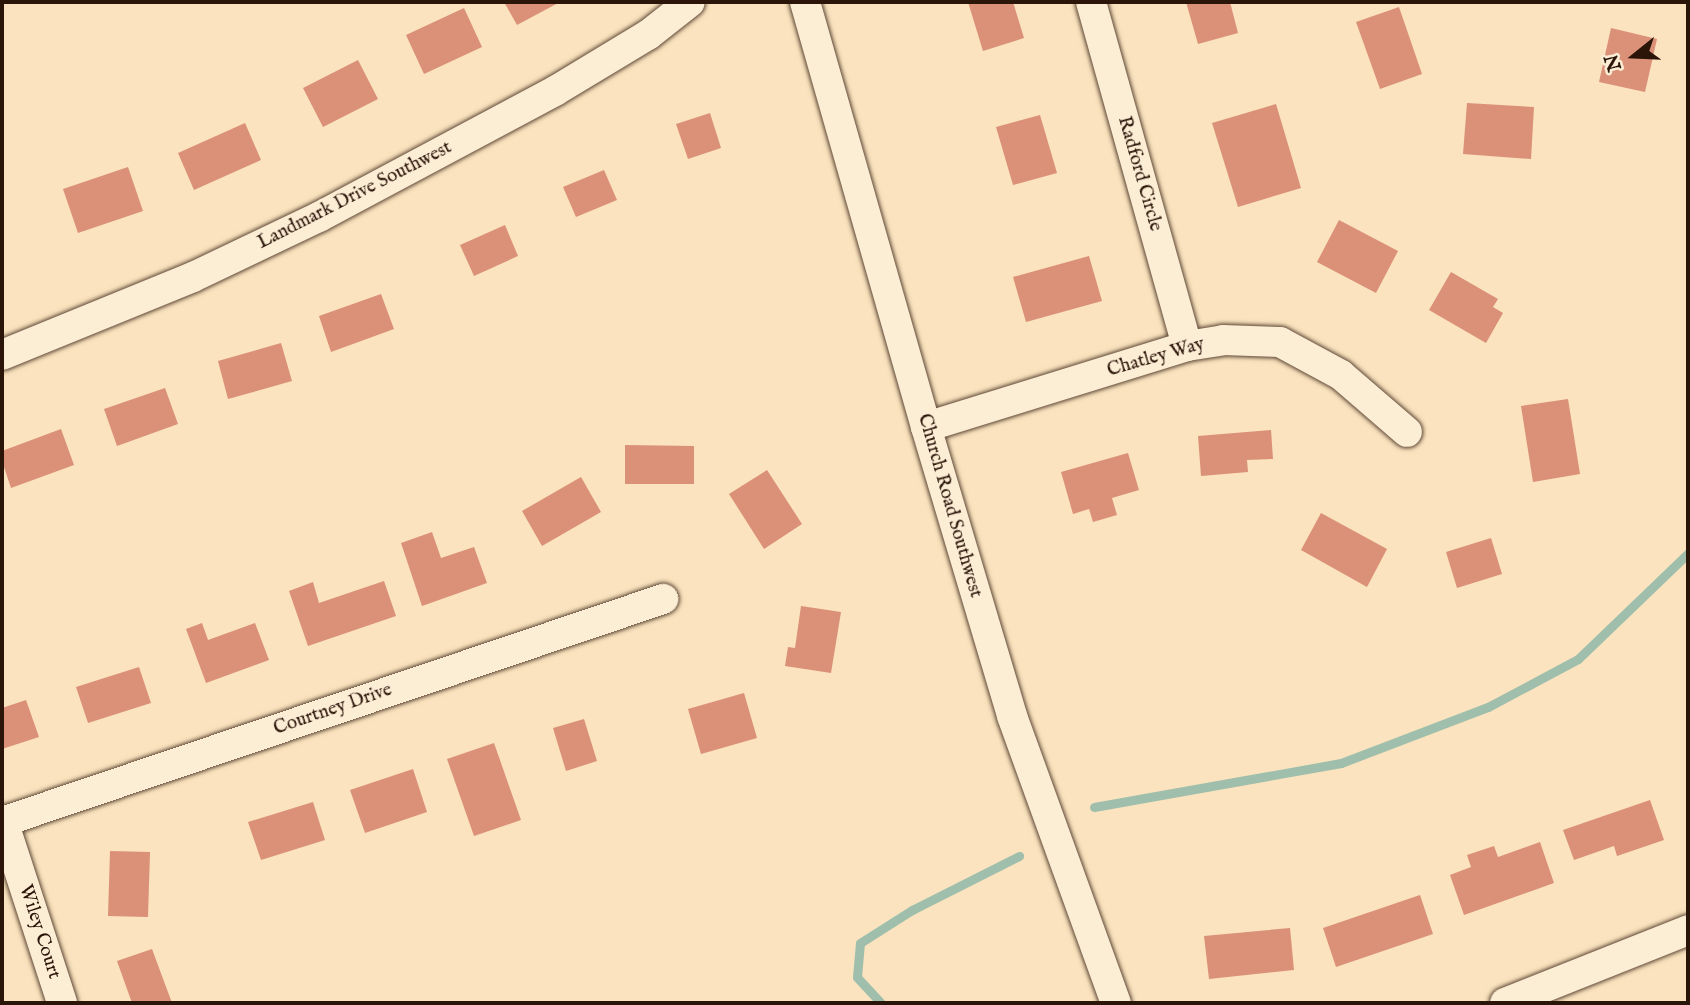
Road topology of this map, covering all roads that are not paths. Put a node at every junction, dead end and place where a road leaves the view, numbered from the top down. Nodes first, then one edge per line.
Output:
1 (690, 2) edge
2 (805, 2) edge
3 (1091, 2) edge
4 (1187, 346) junction
5 (2, 355) edge
6 (926, 427) junction
7 (1407, 432) dead end
8 (663, 598) dead end
9 (2, 822) edge
10 (1688, 930) edge
11 (62, 1003) edge
12 (1116, 1003) edge
13 (1505, 1003) edge

1 - 5 street, Landmark Drive Southwest
2 - 6 street, Church Road Southwest
3 - 4 street, Radford Circle
4 - 6 street, Chatley Way
4 - 7 street, Chatley Way
6 - 12 street, Church Road Southwest
8 - 9 street, Courtney Drive
9 - 11 street, Wiley Court
10 - 13 street

